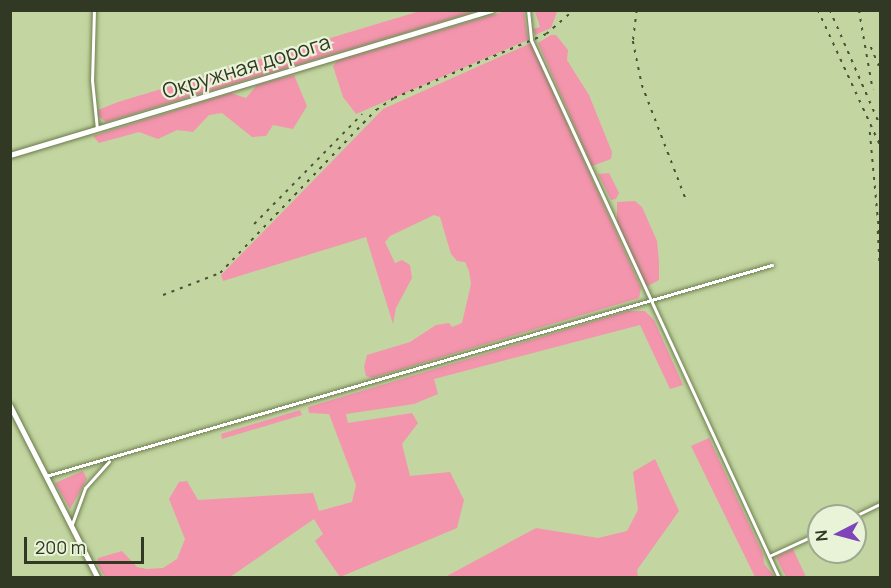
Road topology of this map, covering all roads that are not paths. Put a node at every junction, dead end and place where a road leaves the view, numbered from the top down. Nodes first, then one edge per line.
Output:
1 (94, 10) edge
2 (492, 10) edge
3 (528, 10) edge
4 (97, 129) junction
5 (10, 155) edge
6 (772, 265) dead end
7 (648, 299) junction
8 (10, 405) edge
9 (110, 460) junction
10 (46, 476) junction
11 (72, 526) junction
12 (807, 539) edge
13 (769, 556) junction
14 (98, 578) edge
15 (779, 578) edge

1 - 4 street
2 - 4 main road, Окружная дорога
3 - 7 street
4 - 5 main road, Окружная дорога
6 - 7 street
7 - 9 street
7 - 13 street
8 - 10 main road
9 - 10 street
9 - 11 street
10 - 11 main road
11 - 14 main road
12 - 13 street
13 - 15 street

